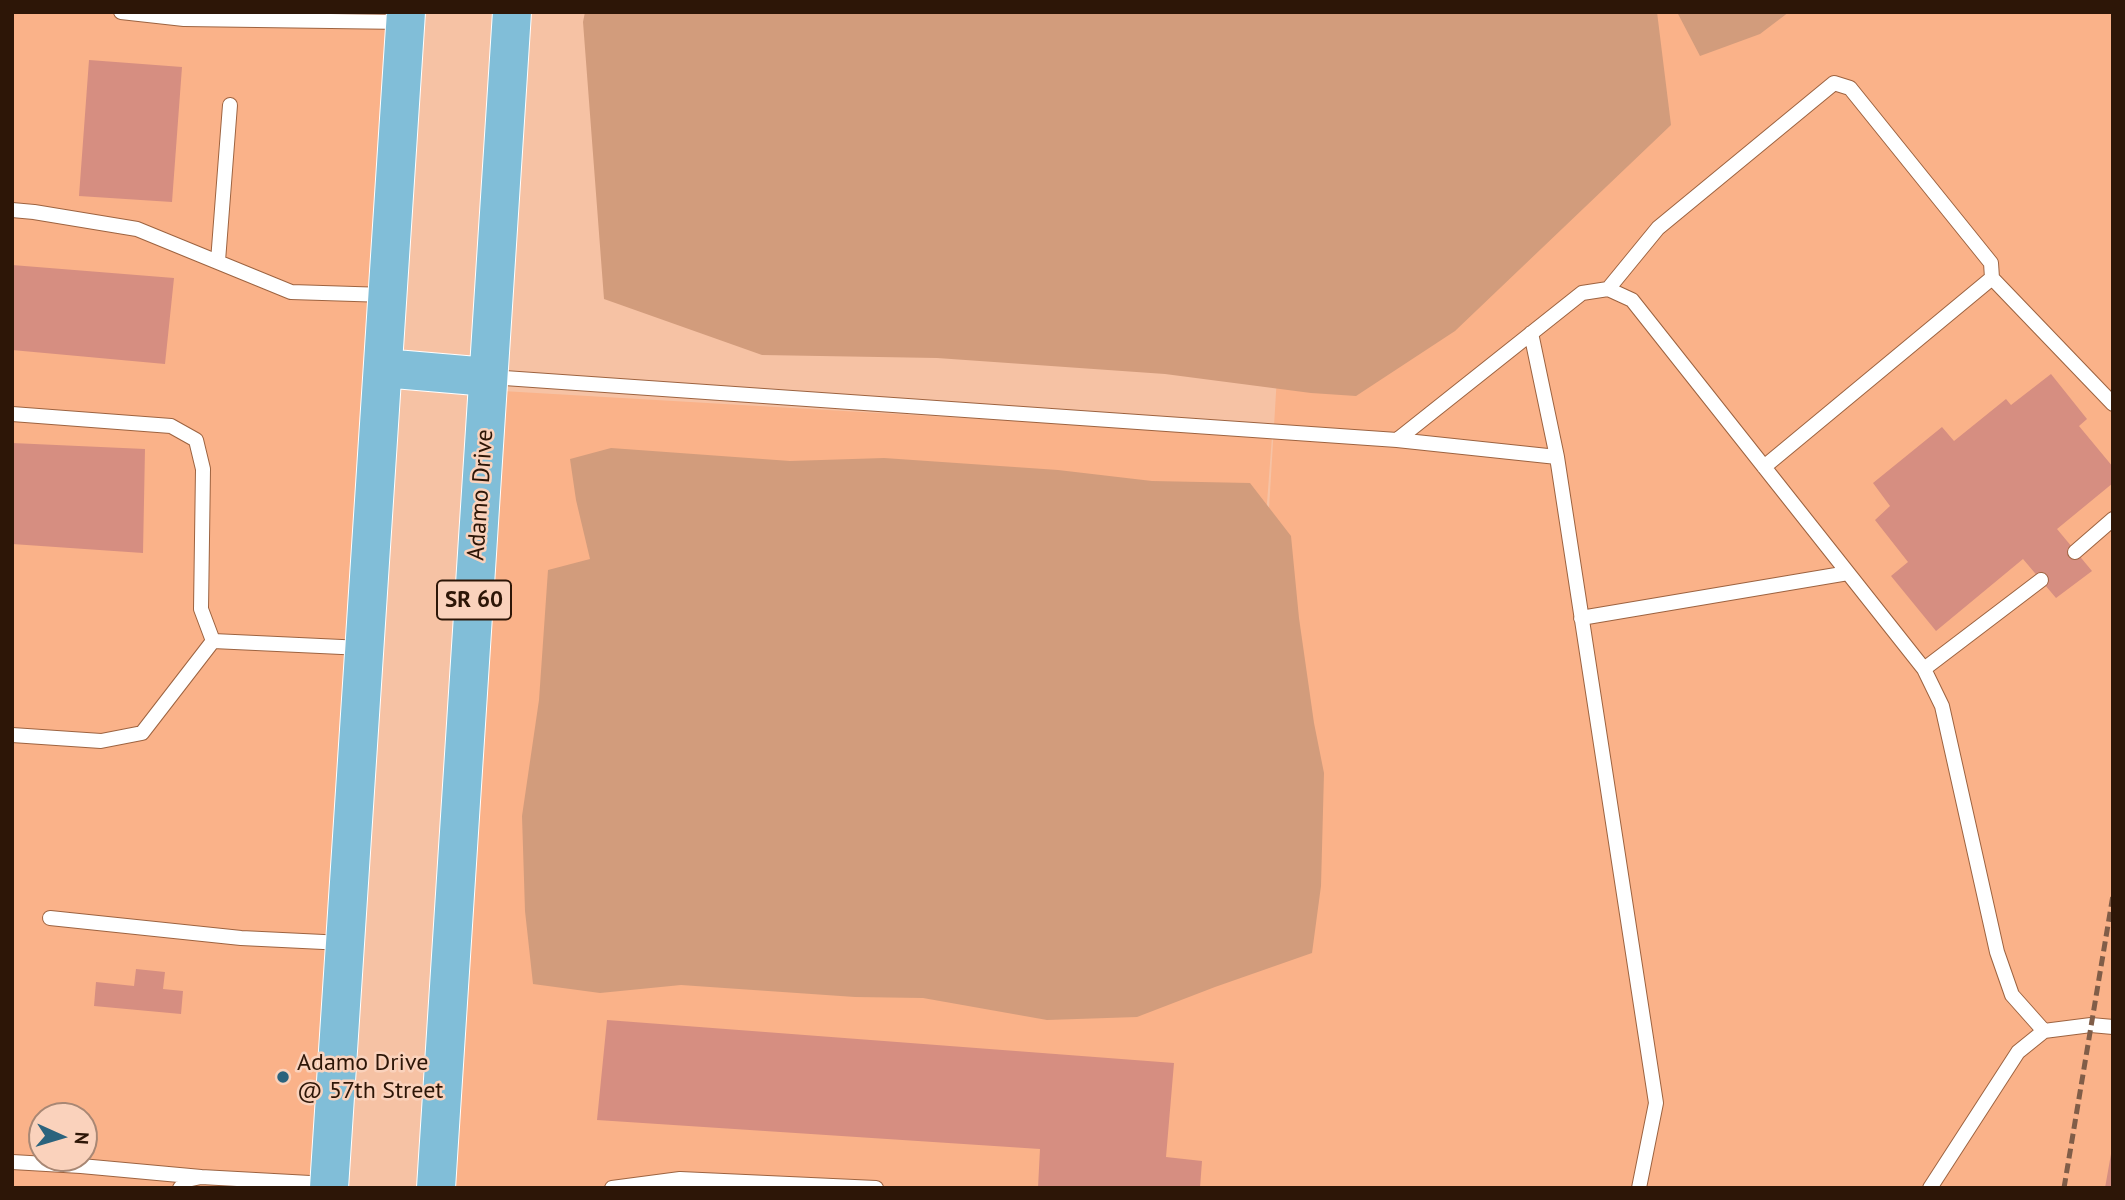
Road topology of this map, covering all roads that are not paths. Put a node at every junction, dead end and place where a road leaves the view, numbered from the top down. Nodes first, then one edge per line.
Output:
1 (121, 12) edge
2 (512, 12) edge
3 (405, 17) edge
4 (230, 105) dead end
5 (12, 210) edge
6 (218, 261) junction
7 (1992, 278) junction
8 (1608, 289) junction
9 (388, 295) junction
10 (1531, 333) junction
11 (383, 368) junction
12 (488, 377) junction
13 (2113, 404) edge
14 (12, 414) edge
15 (1397, 440) junction
16 (1556, 457) junction
17 (1764, 467) junction
18 (2113, 519) edge
19 (2076, 552) dead end
20 (1848, 573) junction
21 (2042, 580) dead end
22 (1581, 618) junction
23 (213, 641) junction
24 (365, 648) junction
25 (1924, 669) junction
26 (12, 736) edge
27 (50, 918) dead end
28 (345, 943) junction
29 (2113, 1027) edge
30 (2044, 1031) junction
31 (12, 1162) edge
32 (201, 1177) junction
33 (330, 1186) edge
34 (180, 1188) edge
35 (436, 1188) edge
36 (612, 1188) edge
37 (876, 1188) edge
38 (1639, 1188) edge
39 (1930, 1188) edge

1 - 3 lane
2 - 12 main road, Adamo Drive / SR 60
3 - 9 main road
4 - 6 lane
5 - 6 lane
6 - 9 lane
7 - 8 lane
7 - 13 lane
7 - 17 lane
8 - 10 lane
8 - 17 lane
9 - 11 main road
10 - 15 lane
10 - 16 lane
11 - 12 main road
11 - 24 main road
12 - 15 lane
12 - 35 main road, Adamo Drive / SR 60
14 - 23 lane
15 - 16 lane
16 - 22 lane
17 - 20 lane
18 - 19 lane
20 - 22 lane
20 - 25 lane
21 - 25 lane
22 - 38 lane
23 - 24 lane
23 - 26 lane
24 - 28 main road
25 - 30 lane
27 - 28 lane
28 - 33 main road
29 - 30 lane
30 - 39 lane
31 - 32 lane
32 - 33 lane
32 - 34 lane
36 - 37 lane

